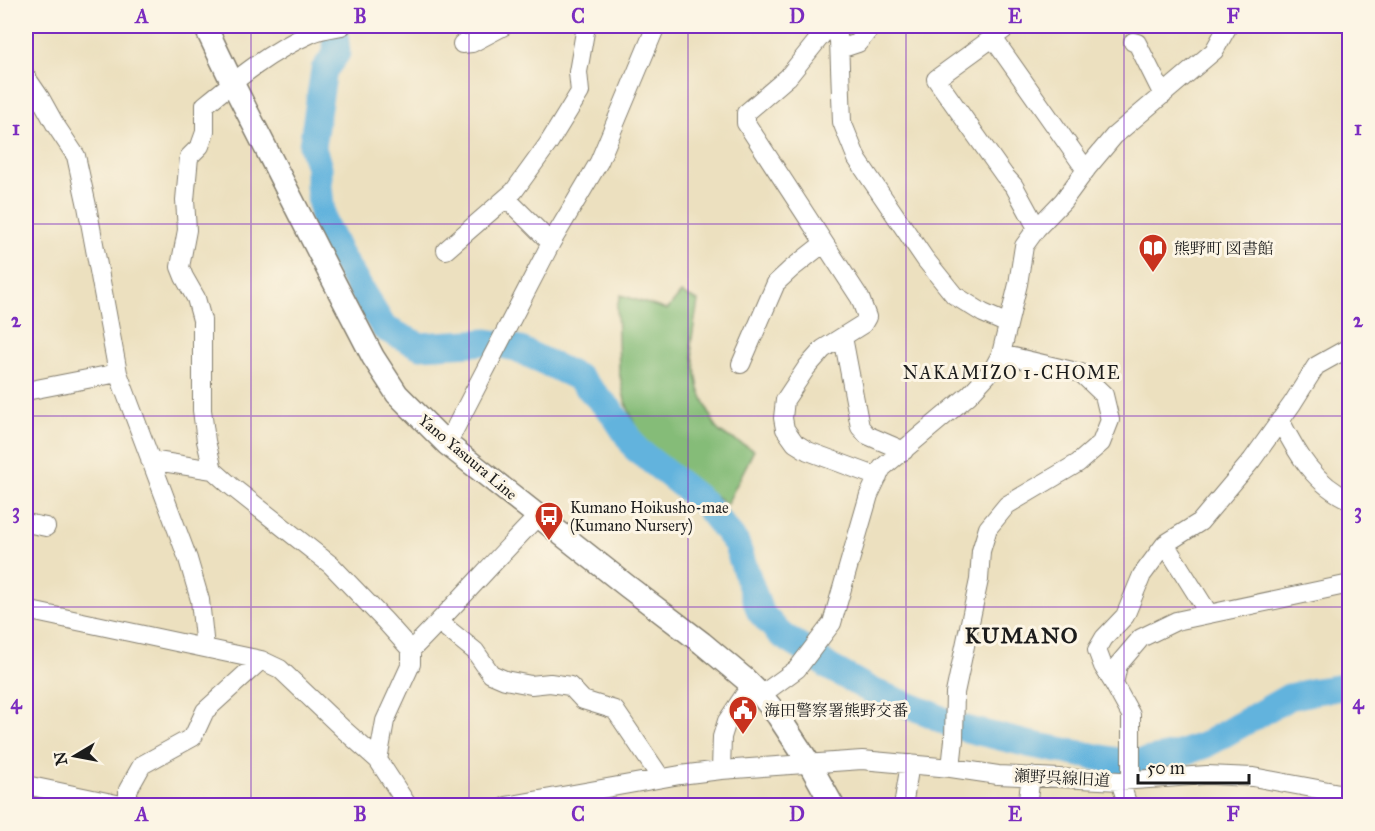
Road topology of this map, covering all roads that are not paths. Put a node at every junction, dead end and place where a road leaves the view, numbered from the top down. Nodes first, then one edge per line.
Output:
1 (206, 26) edge
2 (342, 26) edge
3 (504, 26) edge
4 (586, 26) edge
5 (656, 26) edge
6 (831, 26) edge
7 (872, 26) edge
8 (1009, 26) edge
9 (1228, 26) edge
10 (993, 38) junction
11 (1133, 42) dead end
12 (462, 44) dead end
13 (840, 49) junction
14 (26, 76) edge
15 (232, 82) junction
16 (1163, 94) junction
17 (1086, 170) junction
18 (506, 198) junction
19 (1037, 228) junction
20 (551, 243) junction
21 (824, 243) junction
22 (446, 250) dead end
23 (1008, 324) junction
24 (843, 337) junction
25 (1350, 347) edge
26 (1001, 354) junction
27 (741, 363) dead end
28 (118, 373) junction
29 (26, 391) edge
30 (1280, 420) junction
31 (447, 444) junction
32 (904, 451) junction
33 (150, 460) junction
34 (213, 470) junction
35 (878, 477) junction
36 (1350, 500) edge
37 (538, 516) junction
38 (26, 523) edge
39 (46, 526) dead end
40 (1166, 544) junction
41 (1350, 585) edge
42 (26, 610) edge
43 (1209, 614) junction
44 (439, 622) junction
45 (206, 648) junction
46 (411, 650) junction
47 (261, 660) junction
48 (1114, 684) junction
49 (756, 690) junction
50 (378, 760) junction
51 (809, 763) junction
52 (910, 764) junction
53 (951, 768) junction
54 (722, 770) junction
55 (1128, 771) junction
56 (1031, 776) junction
57 (661, 778) junction
58 (26, 785) edge
59 (1350, 795) edge
60 (534, 803) edge
61 (127, 806) edge
62 (408, 806) edge
63 (506, 806) edge
64 (833, 806) edge
65 (903, 806) edge
66 (1027, 806) edge
67 (1128, 806) edge

1 - 15 main road, Yano Yasuura Line
2 - 15 street
3 - 12 street
4 - 18 street
5 - 20 street
6 - 13 street
6 - 21 street
7 - 13 street
8 - 10 street
9 - 16 street
10 - 17 street
10 - 19 street
11 - 16 street
13 - 23 street
14 - 28 street
15 - 31 main road, Yano Yasuura Line
15 - 34 street
16 - 17 street
17 - 19 street
18 - 20 street
18 - 22 street
19 - 23 street
20 - 31 street
21 - 24 street
21 - 27 street
23 - 26 street
24 - 32 street
24 - 35 street
25 - 30 street
26 - 32 street
26 - 53 street
28 - 29 street
28 - 33 street
30 - 36 street
30 - 40 street
31 - 37 main road, Yano Yasuura Line
32 - 35 street
33 - 34 street
33 - 45 street
34 - 46 street
35 - 49 street
37 - 44 street
37 - 49 main road, Yano Yasuura Line
38 - 39 street
40 - 43 street
40 - 48 street
41 - 43 street
42 - 45 street
43 - 48 street
44 - 46 street
44 - 57 street
45 - 47 street
46 - 50 street
47 - 50 street
47 - 61 street
48 - 55 street
49 - 51 main road, Yano Yasuura Line
49 - 54 street
50 - 62 street
51 - 52 street, 瀬野呉線旧道
51 - 54 street, 瀬野呉線旧道
51 - 64 main road, Yano Yasuura Line
52 - 53 street, 瀬野呉線旧道
52 - 65 street
53 - 56 street, 瀬野呉線旧道
54 - 57 street, 瀬野呉線旧道
55 - 56 street, 瀬野呉線旧道
55 - 59 street, 瀬野呉線旧道
55 - 67 street
56 - 66 street
57 - 60 street, 瀬野呉線旧道
58 - 61 street
60 - 63 street, 瀬野呉線旧道

